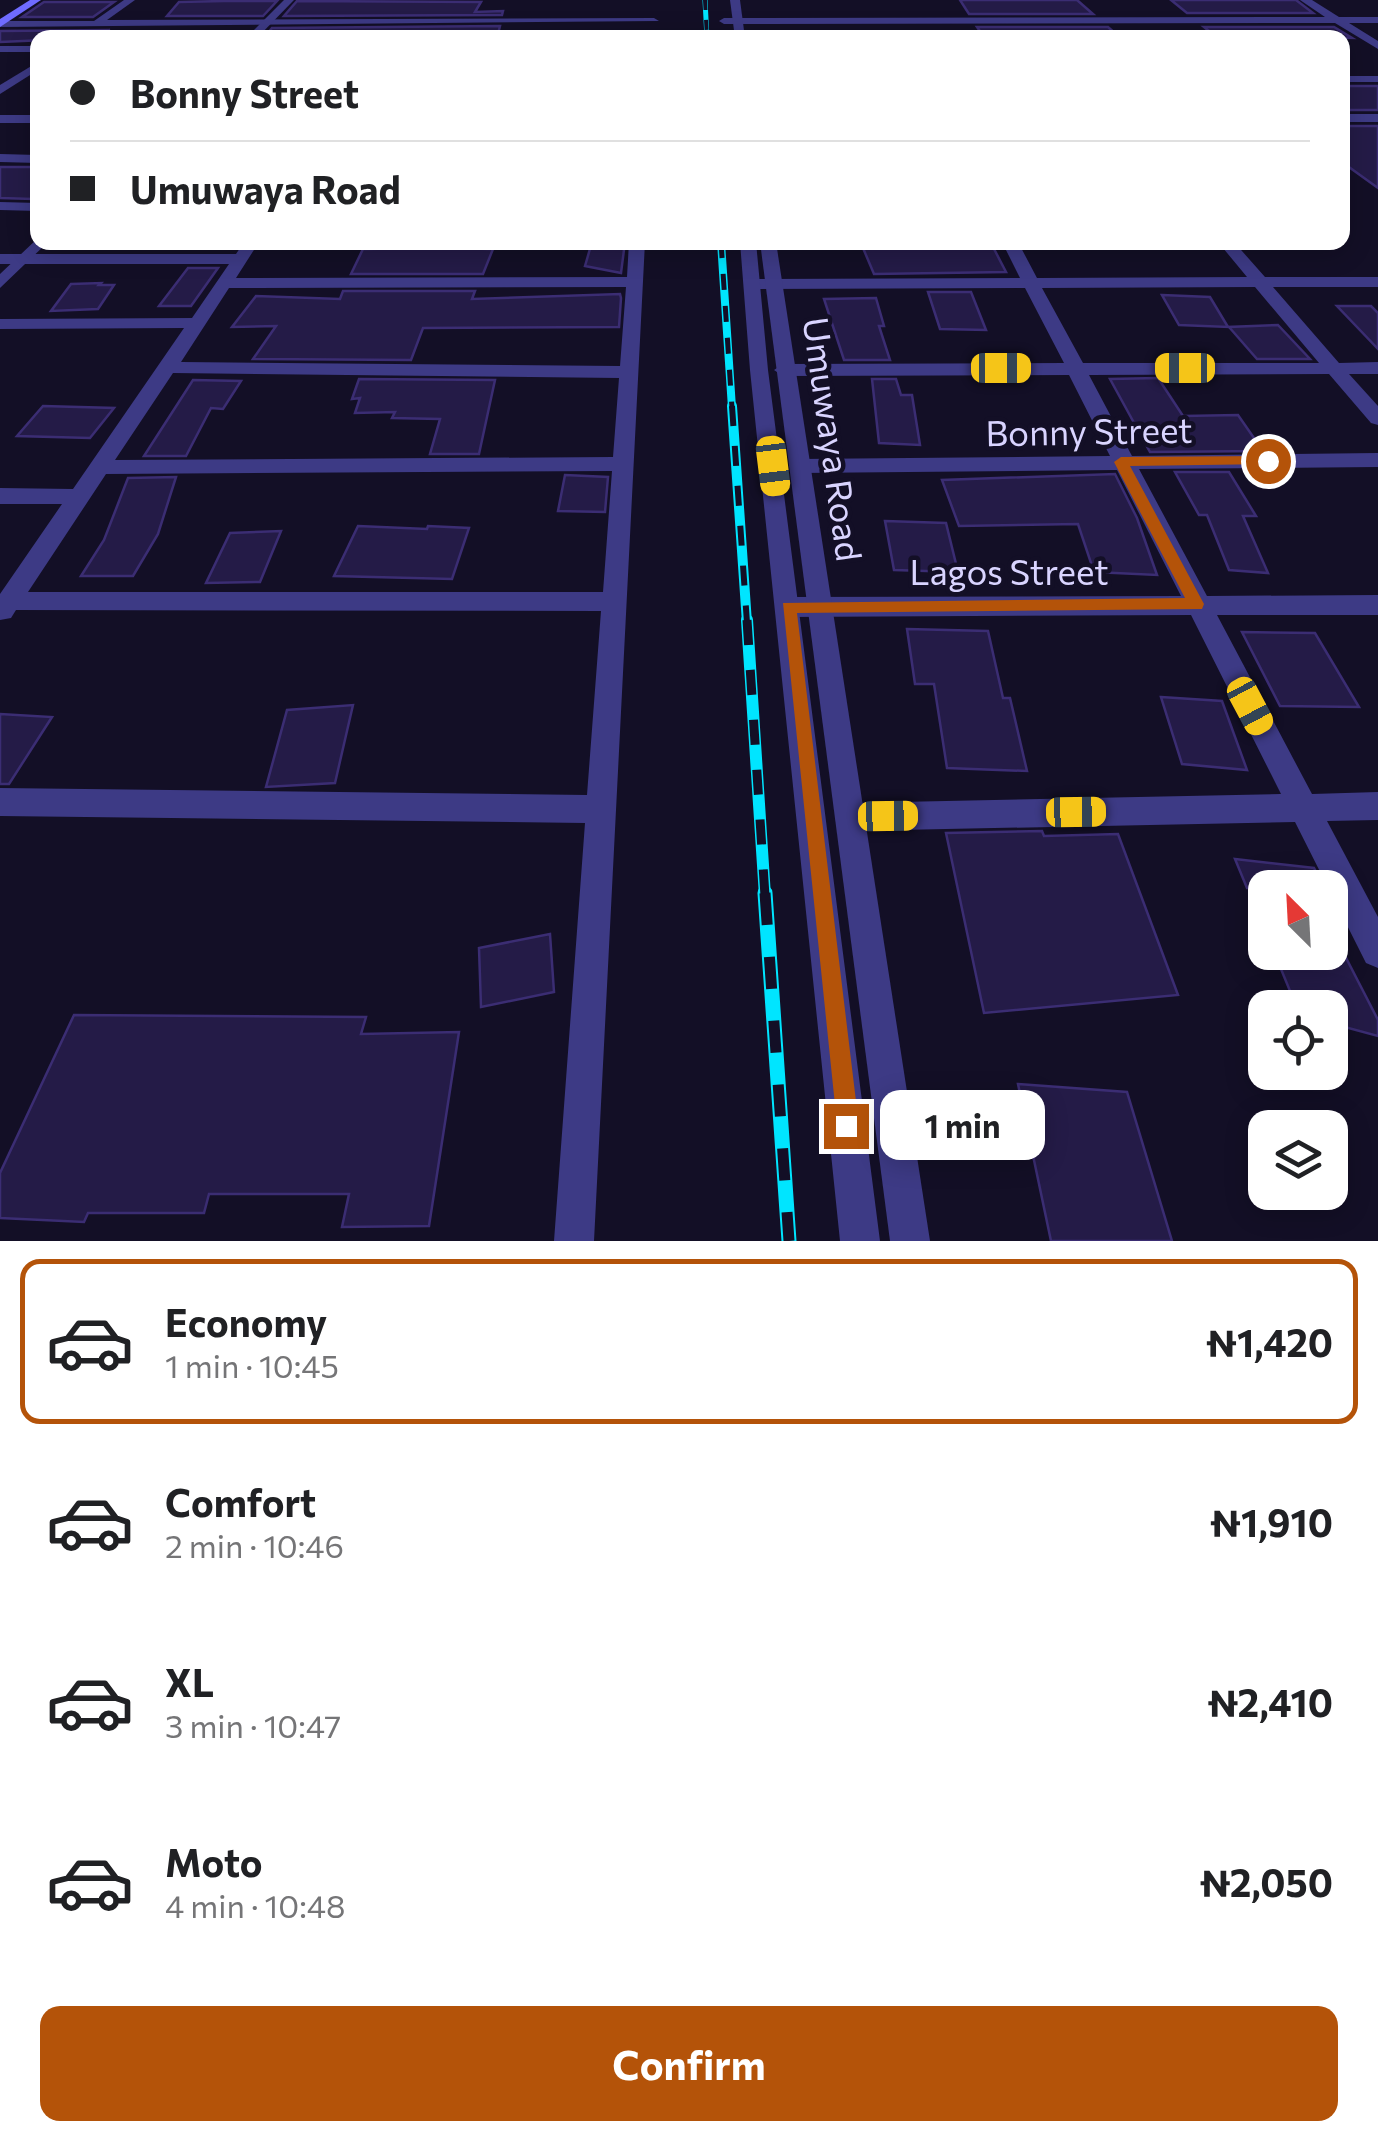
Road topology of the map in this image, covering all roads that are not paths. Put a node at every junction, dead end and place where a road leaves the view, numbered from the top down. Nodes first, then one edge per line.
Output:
1 (36, 0) edge
2 (130, 0) edge
3 (289, 0) edge
4 (722, 0) edge
5 (735, 0) edge
6 (1304, 0) edge
7 (1026, 10) dead end
8 (892, 15) junction
9 (409, 16) junction
10 (738, 20) junction
11 (1034, 20) junction
12 (1336, 20) junction
13 (1378, 20) edge
14 (724, 21) junction
15 (97, 23) junction
16 (266, 23) junction
17 (0, 24) edge
18 (88, 30) edge
19 (259, 30) edge
20 (399, 30) edge
21 (653, 30) edge
22 (725, 30) edge
23 (739, 30) edge
24 (899, 30) edge
25 (1042, 30) edge
26 (1378, 48) edge
27 (30, 49) edge
28 (1360, 49) dead end
29 (0, 50) edge
30 (30, 69) edge
31 (1350, 79) edge
32 (1378, 79) edge
33 (30, 84) edge
34 (3, 86) edge
35 (1350, 118) edge
36 (1378, 118) edge
37 (0, 119) edge
38 (30, 119) edge
39 (0, 158) edge
40 (30, 159) edge
41 (0, 206) edge
42 (30, 207) edge
43 (33, 250) edge
44 (636, 250) edge
45 (751, 250) edge
46 (767, 250) edge
47 (1014, 250) edge
48 (1232, 250) edge
49 (246, 251) edge
50 (0, 259) edge
51 (24, 260) junction
52 (634, 282) junction
53 (1258, 282) junction
54 (1378, 282) edge
55 (0, 283) edge
56 (225, 283) junction
57 (1031, 283) junction
58 (764, 284) junction
59 (198, 323) junction
60 (0, 324) edge
61 (168, 366) junction
62 (1074, 368) junction
63 (1378, 368) edge
64 (1334, 369) junction
65 (784, 370) junction
66 (630, 372) junction
67 (1378, 419) edge
68 (1378, 460) edge
69 (1121, 462) junction
70 (625, 464) junction
71 (100, 466) junction
72 (800, 466) junction
73 (0, 496) edge
74 (80, 496) junction
75 (612, 602) junction
76 (1196, 604) junction
77 (1378, 604) edge
78 (820, 606) junction
79 (4, 607) edge
80 (788, 607) junction
81 (0, 802) edge
82 (1378, 806) edge
83 (1303, 808) junction
84 (598, 809) junction
85 (850, 817) junction
86 (1378, 950) edge
87 (574, 1241) edge
88 (860, 1241) edge
89 (910, 1241) edge

1 - 17 main road
2 - 15 street
3 - 16 street
4 - 14 street
5 - 10 street
6 - 12 street
7 - 11 street
8 - 10 street
8 - 11 street
8 - 24 street
9 - 16 street
9 - 20 street
9 - 21 street
10 - 14 street
10 - 23 street
11 - 12 street
11 - 25 street
12 - 13 street
12 - 26 street
14 - 22 street
15 - 16 street
15 - 17 street
15 - 18 street
16 - 19 street
26 - 28 street
27 - 29 street
30 - 34 street
31 - 32 street
33 - 34 street
35 - 36 street
37 - 38 street
39 - 40 street
41 - 42 street
43 - 51 street
44 - 52 street
45 - 58 street, Umuwaya Road
46 - 58 street, Umuwaya Road
47 - 57 street
48 - 53 street
49 - 51 street
49 - 56 street
50 - 51 street
51 - 55 street
52 - 56 street
52 - 66 street
53 - 54 street
53 - 57 street
53 - 64 street
56 - 59 street
57 - 58 street
57 - 62 street
58 - 65 street, Umuwaya Road
58 - 80 street, Umuwaya Road
59 - 60 street
59 - 61 street
61 - 66 street
61 - 71 street
62 - 64 street
62 - 65 street
62 - 69 street
63 - 64 street
64 - 67 street
65 - 72 street, Umuwaya Road
66 - 70 street
68 - 69 street, Bonny Street
69 - 72 street, Bonny Street
69 - 76 street
70 - 71 street
70 - 75 street
71 - 74 street
72 - 78 street, Umuwaya Road
73 - 74 street
74 - 79 street
75 - 79 street
75 - 84 street
76 - 77 street, Lagos Street
76 - 78 street, Lagos Street
76 - 83 street
78 - 80 street, Lagos Street
78 - 85 street, Umuwaya Road
80 - 88 street, Umuwaya Road
81 - 84 street
82 - 83 street
83 - 85 street
83 - 86 street
84 - 87 street
85 - 89 street, Umuwaya Road

